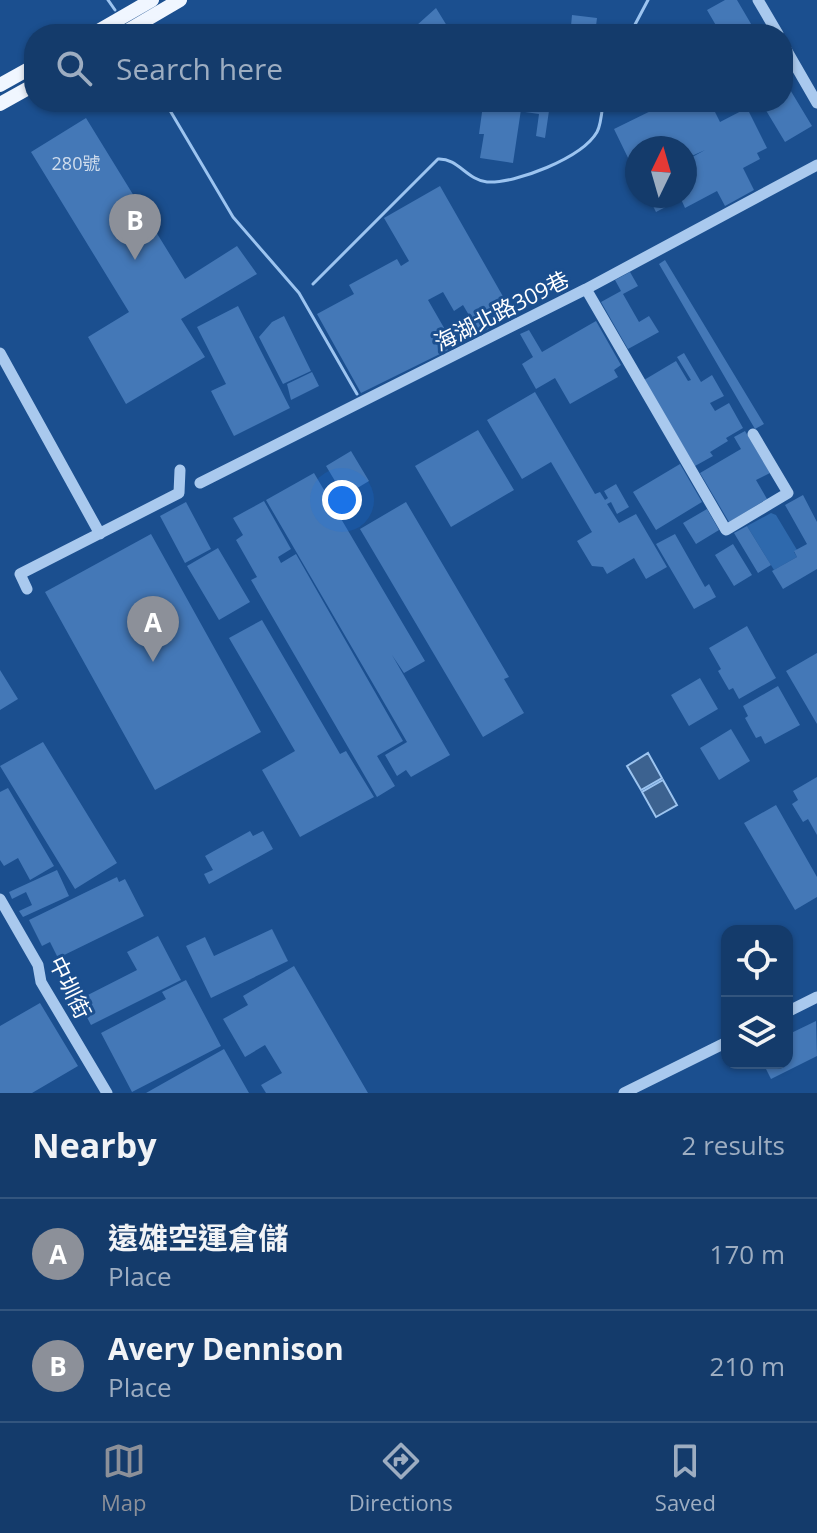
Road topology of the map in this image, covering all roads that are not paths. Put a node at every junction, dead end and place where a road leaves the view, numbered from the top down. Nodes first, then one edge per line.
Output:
1 (152, 0) edge
2 (180, 0) edge
3 (758, 0) edge
4 (110, 24) edge
5 (139, 24) edge
6 (772, 24) edge
7 (793, 61) edge
8 (24, 72) edge
9 (0, 85) edge
10 (24, 91) edge
11 (817, 103) edge
12 (0, 104) edge
13 (817, 165) edge
14 (586, 289) junction
15 (0, 353) edge
16 (753, 434) dead end
17 (180, 470) dead end
18 (200, 483) dead end
19 (100, 534) junction
20 (27, 589) dead end
21 (0, 899) edge
22 (817, 997) edge
23 (793, 1009) edge
24 (721, 1045) edge
25 (107, 1093) edge
26 (624, 1093) edge

1 - 4 main road
2 - 5 main road
3 - 6 street
7 - 11 street
8 - 9 main road
10 - 12 main road
13 - 14 street, 海湖北路309巷
14 - 16 street
14 - 18 street, 海湖北路309巷
15 - 19 street
17 - 19 street
19 - 20 street
21 - 25 street, 中圳街
22 - 23 street
24 - 26 street

